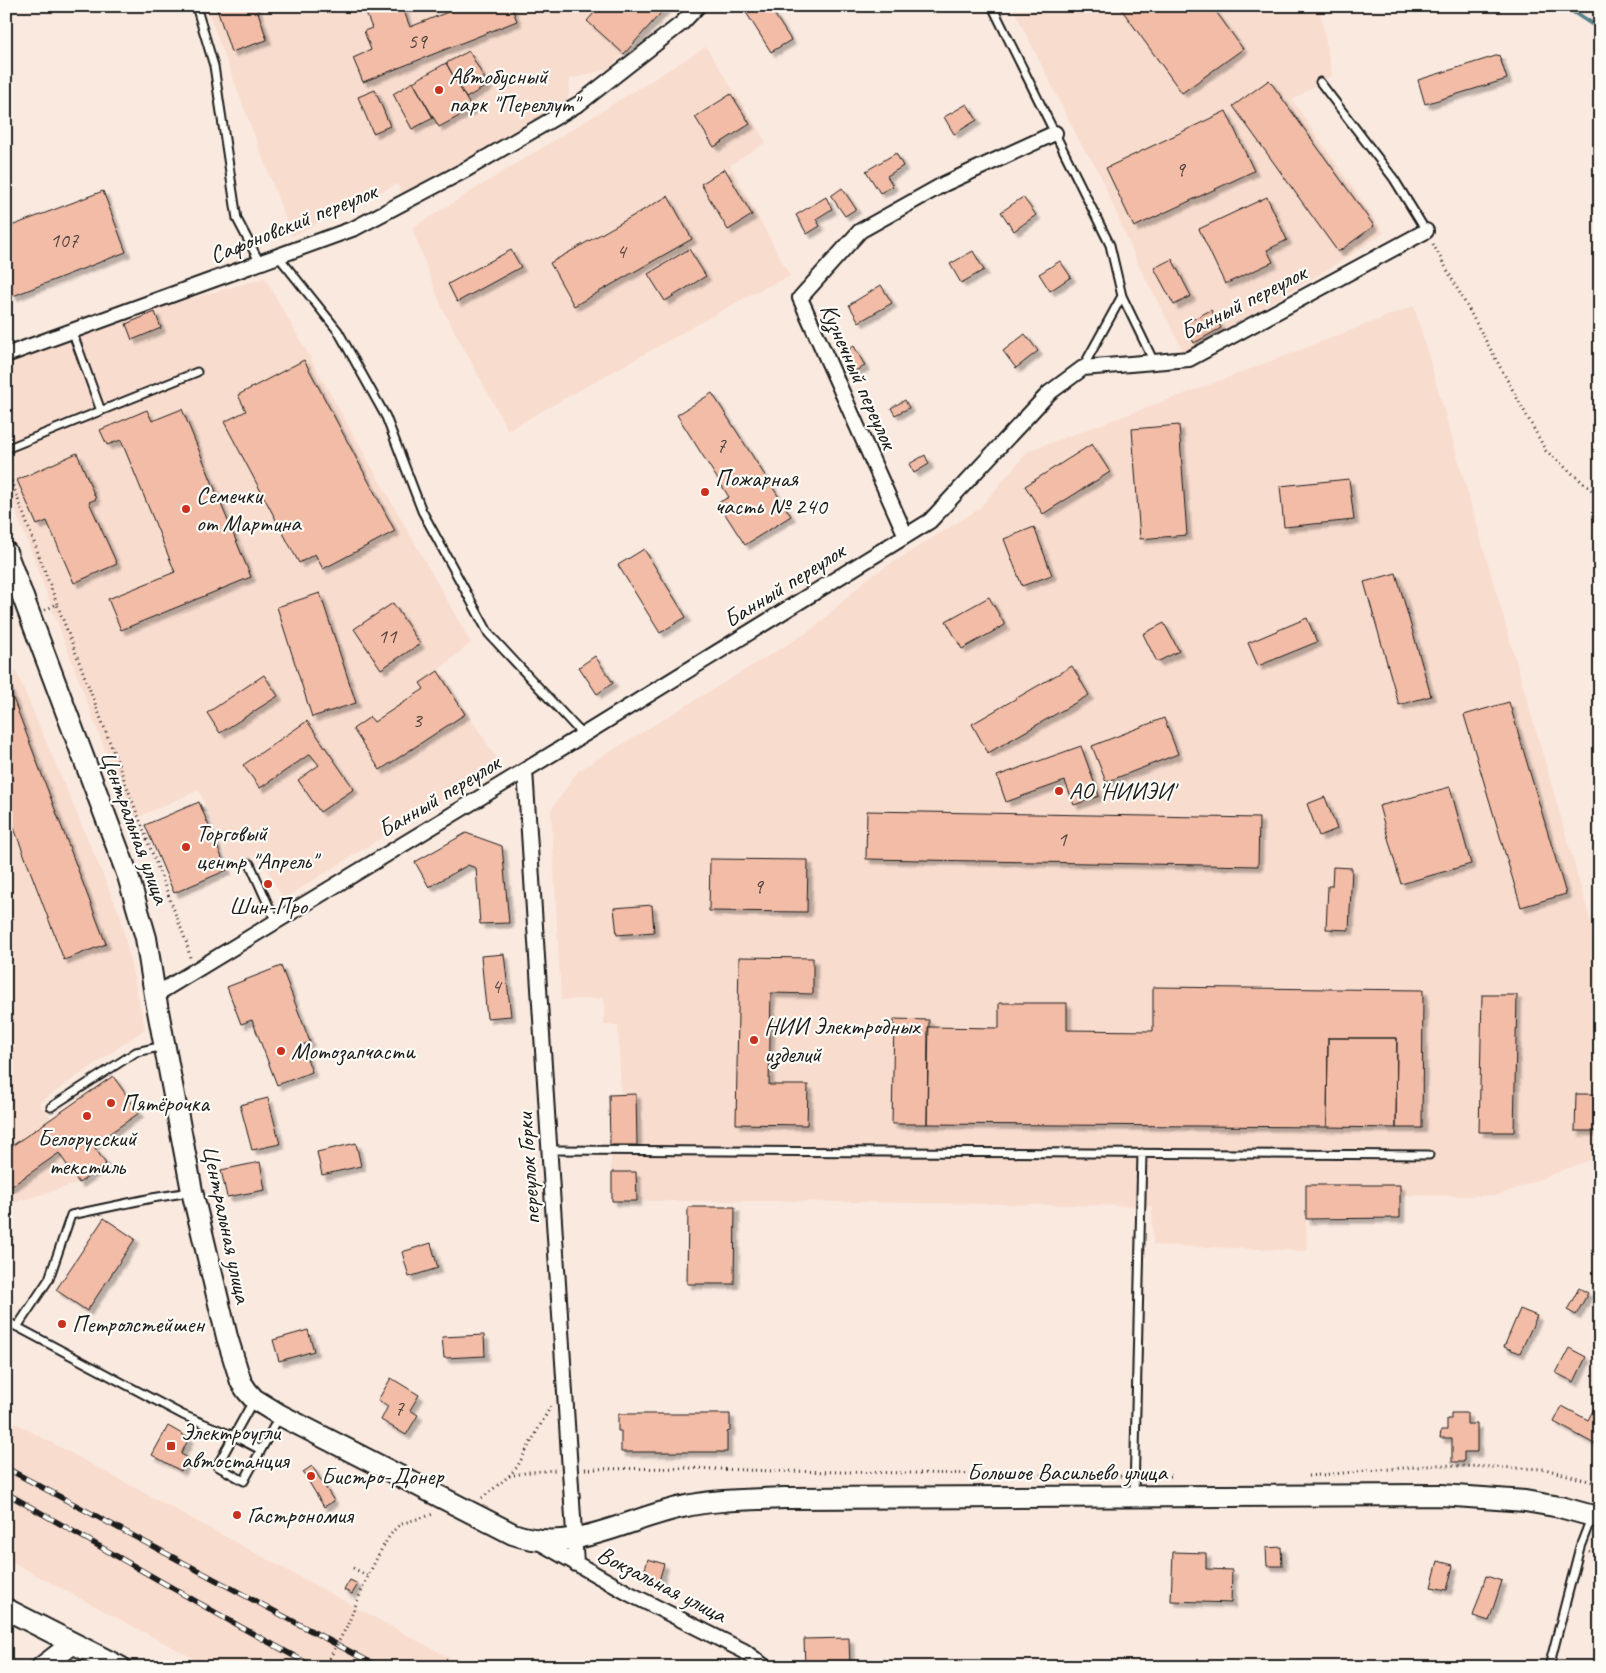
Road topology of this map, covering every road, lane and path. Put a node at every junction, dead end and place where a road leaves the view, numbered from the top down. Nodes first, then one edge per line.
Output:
1 (196, 6) edge
2 (698, 6) edge
3 (992, 6) edge
4 (1320, 82) dead end
5 (1055, 133) junction
6 (1426, 231) junction
7 (278, 256) junction
8 (260, 263) junction
9 (1122, 296) junction
10 (72, 331) junction
11 (6, 354) edge
12 (1154, 362) junction
13 (1083, 368) junction
14 (197, 372) dead end
15 (101, 411) junction
16 (6, 449) edge
17 (6, 467) edge
18 (1600, 497) edge
19 (906, 536) junction
20 (8, 562) edge
21 (57, 604) junction
22 (30, 616) junction
23 (583, 735) junction
24 (525, 770) junction
25 (250, 864) dead end
26 (276, 922) junction
27 (191, 966) dead end
28 (155, 995) junction
29 (165, 1046) junction
30 (51, 1107) dead end
31 (550, 1150) junction
32 (1142, 1153) junction
33 (1429, 1155) dead end
34 (192, 1191) junction
35 (6, 1321) edge
36 (17, 1327) junction
37 (565, 1382) junction
38 (254, 1399) junction
39 (280, 1415) junction
40 (234, 1436) junction
41 (261, 1450) junction
42 (570, 1469) junction
43 (509, 1476) junction
44 (1135, 1476) junction
45 (1174, 1476) dead end
46 (1306, 1476) dead end
47 (1600, 1484) edge
48 (1134, 1497) junction
49 (441, 1511) dead end
50 (471, 1513) junction
51 (1596, 1516) edge
52 (575, 1539) junction
53 (538, 1540) junction
54 (576, 1564) junction
55 (353, 1568) dead end
56 (368, 1576) junction
57 (6, 1609) edge
58 (72, 1644) junction
59 (329, 1659) junction
60 (42, 1667) edge
61 (120, 1667) edge
62 (325, 1667) edge
63 (345, 1667) edge
64 (766, 1667) edge
65 (1549, 1667) edge

1 - 8 lane
2 - 7 street, Сафоновский переулок
3 - 5 lane
4 - 6 lane
5 - 9 lane
5 - 19 street, Кузнечный переулок
6 - 12 street, Банный переулок
6 - 18 path
7 - 8 street, Сафоновский переулок
7 - 23 lane
8 - 10 street, Сафоновский переулок
9 - 12 lane
9 - 13 lane
10 - 11 street, Сафоновский переулок
10 - 15 lane
12 - 13 street, Банный переулок
13 - 19 street, Банный переулок
14 - 15 lane
15 - 16 lane
17 - 21 path
19 - 23 street, Банный переулок
20 - 22 main road, Центральная улица
21 - 22 path
21 - 27 path
22 - 28 main road, Центральная улица
23 - 24 street, Банный переулок
24 - 26 street, Банный переулок
24 - 31 street, переулок Горки
25 - 26 lane
26 - 28 street, Банный переулок
28 - 29 main road, Центральная улица
29 - 30 lane
29 - 34 main road, Центральная улица
31 - 32 lane
31 - 37 street, переулок Горки
32 - 33 lane
32 - 44 lane
34 - 36 lane
34 - 38 main road, Центральная улица
35 - 36 lane
36 - 40 lane
37 - 42 street, переулок Горки
37 - 43 path
38 - 39 main road, Центральная улица
38 - 40 lane
39 - 41 lane
39 - 50 main road, Центральная улица
40 - 41 lane
40 - 41 lane
42 - 43 path
42 - 44 path
42 - 52 street, переулок Горки
43 - 50 path
44 - 45 path
44 - 48 lane
46 - 47 path
48 - 51 main road, Большое Васильево улица
48 - 52 main road, Большое Васильево улица
49 - 56 path
50 - 53 main road, Центральная улица
51 - 65 lane
52 - 53 main road, Большое Васильево улица
52 - 54 street, переулок Горки
53 - 54 street, Вокзальная улица
54 - 64 street, Вокзальная улица
55 - 56 path
56 - 59 path, bridge
57 - 58 main road
58 - 60 main road
58 - 61 main road
59 - 62 path, bridge
59 - 63 path

